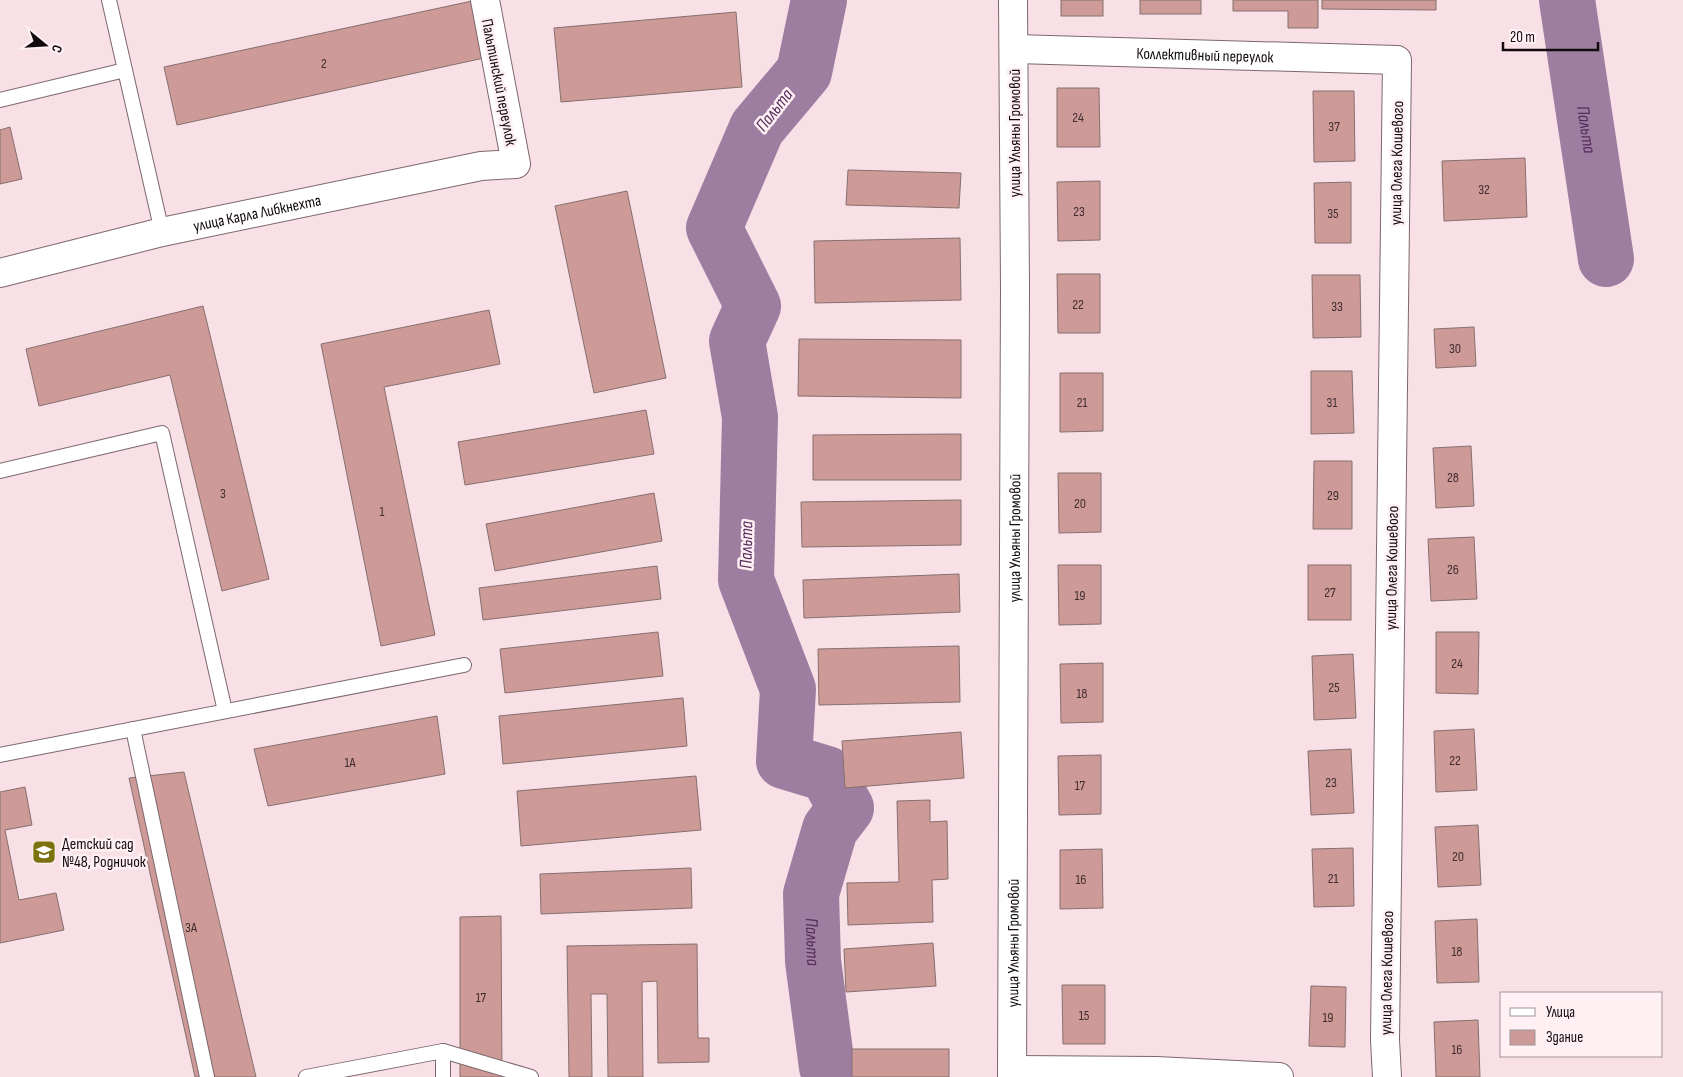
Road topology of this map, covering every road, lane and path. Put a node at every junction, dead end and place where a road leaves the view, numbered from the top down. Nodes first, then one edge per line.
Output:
1 (109, 0) edge
2 (485, 0) edge
3 (1013, 0) edge
4 (1014, 49) junction
5 (1397, 60) joint
6 (125, 70) junction
7 (0, 100) edge
8 (516, 164) joint
9 (162, 232) junction
10 (0, 273) edge
11 (0, 471) edge
12 (464, 665) dead end
13 (225, 711) junction
14 (133, 729) junction
15 (0, 755) edge
16 (443, 1051) junction
17 (1012, 1074) edge
18 (207, 1077) edge
19 (306, 1077) edge
20 (443, 1077) edge
21 (532, 1077) edge
22 (1279, 1077) edge
23 (1386, 1077) edge

1 - 6 lane
2 - 8 street, Пальтинский переулок
3 - 4 street, улица Ульяны Громовой
4 - 5 street, Коллективный переулок
4 - 17 street, улица Ульяны Громовой
5 - 23 street, улица Олега Кошевого
6 - 7 lane
6 - 9 lane
8 - 9 street, улица Карла Либкнехта
9 - 10 street, улица Карла Либкнехта
11 - 13 lane
12 - 13 lane
13 - 14 lane
14 - 15 lane
14 - 18 lane
16 - 19 lane
16 - 20 lane
16 - 21 lane
17 - 22 street

